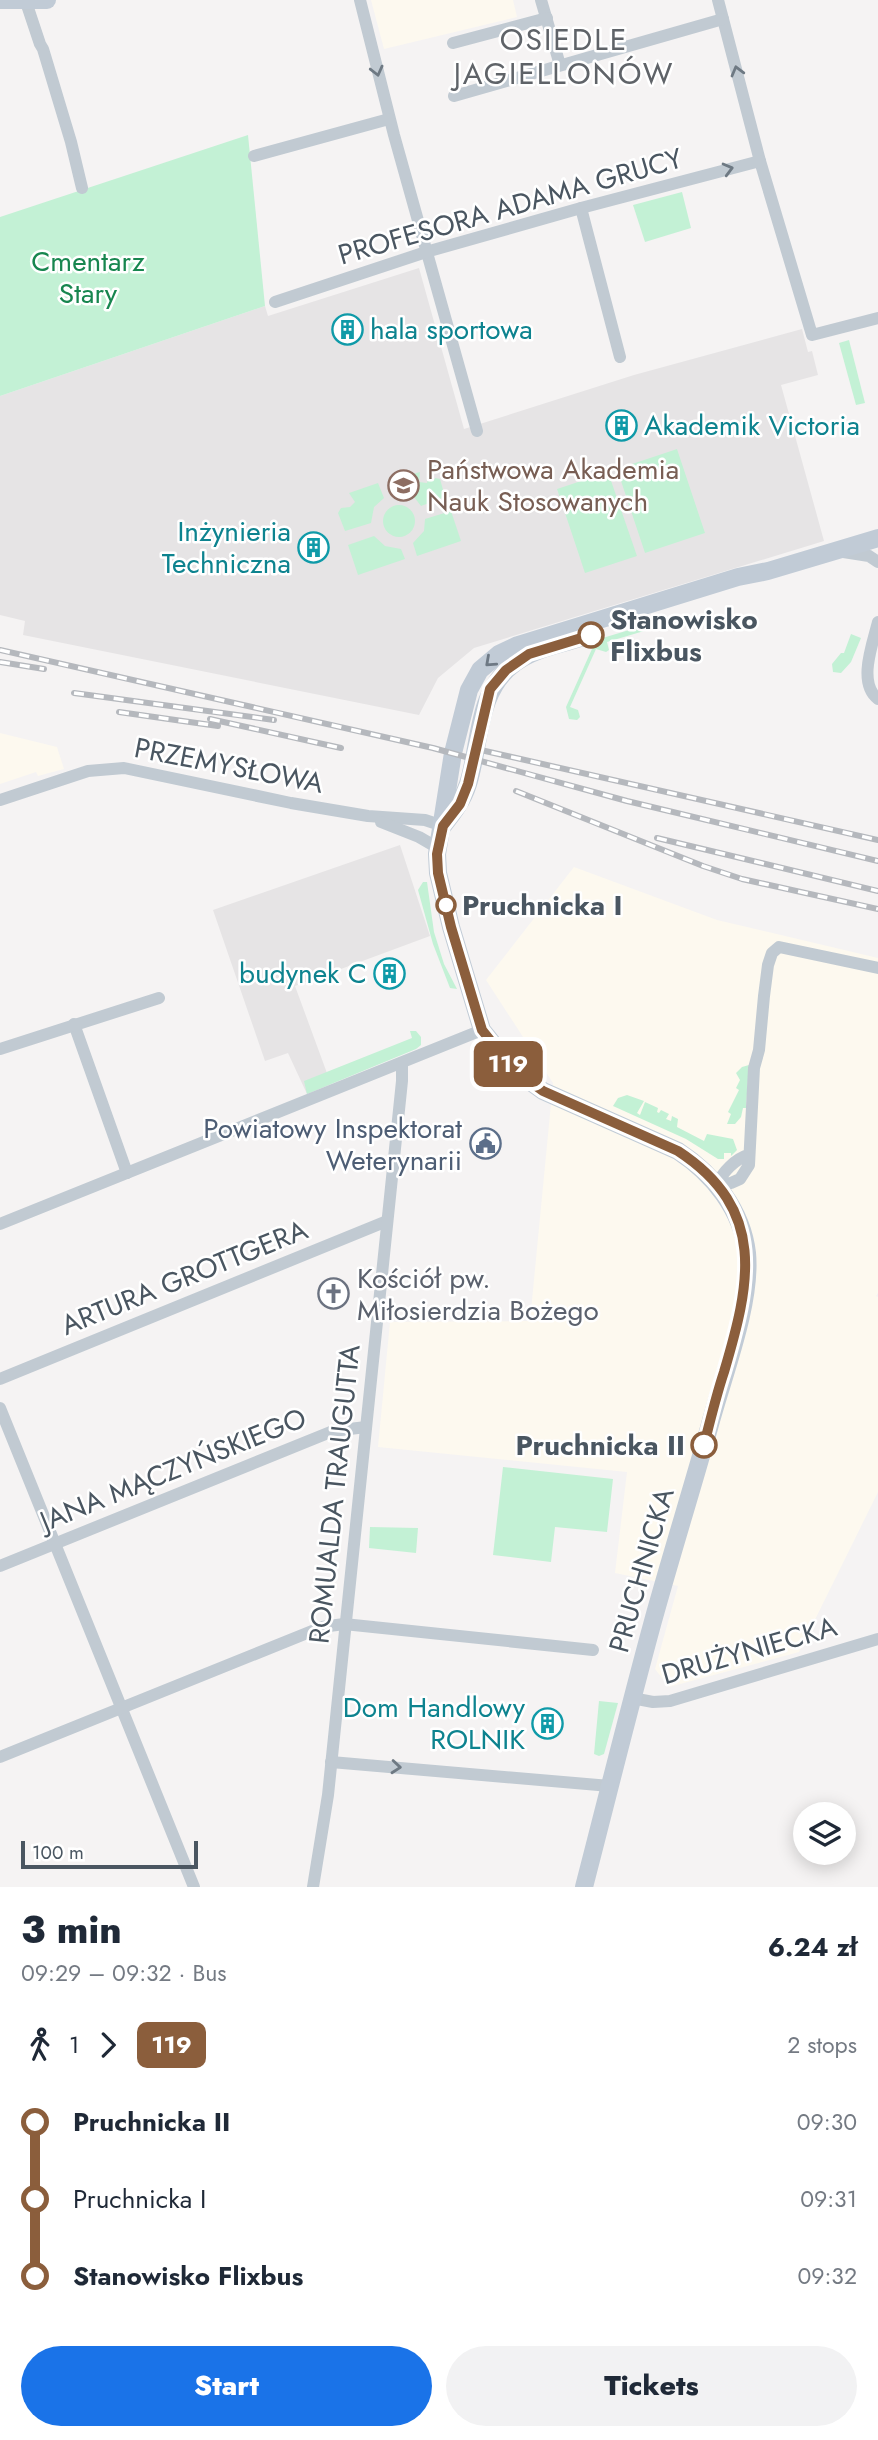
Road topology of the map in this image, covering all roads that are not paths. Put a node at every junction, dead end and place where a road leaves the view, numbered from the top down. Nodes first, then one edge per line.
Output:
1 (0, 0) edge
2 (47, 0) edge
3 (541, 0) edge
4 (718, 0) edge
5 (26, 2) junction
6 (360, 2) edge
7 (547, 18) junction
8 (723, 19) junction
9 (453, 43) dead end
10 (560, 65) junction
11 (454, 96) dead end
12 (389, 119) junction
13 (254, 156) dead end
14 (760, 161) junction
15 (82, 188) dead end
16 (581, 208) junction
17 (426, 252) junction
18 (275, 302) dead end
19 (878, 318) edge
20 (620, 357) dead end
21 (477, 431) dead end
22 (878, 538) edge
23 (836, 551) junction
24 (878, 562) edge
25 (878, 622) edge
26 (878, 699) edge
27 (0, 800) edge
28 (368, 816) junction
29 (443, 826) junction
30 (438, 848) junction
31 (878, 968) edge
32 (159, 998) dead end
33 (74, 1024) junction
34 (482, 1030) junction
35 (0, 1049) edge
36 (402, 1063) junction
37 (127, 1173) junction
38 (717, 1184) junction
39 (387, 1221) junction
40 (0, 1224) edge
41 (0, 1379) edge
42 (0, 1408) edge
43 (366, 1427) junction
44 (56, 1544) junction
45 (0, 1566) edge
46 (344, 1624) junction
47 (878, 1639) edge
48 (593, 1650) dead end
49 (632, 1698) junction
50 (122, 1707) junction
51 (0, 1757) edge
52 (331, 1762) junction
53 (610, 1786) junction
54 (194, 1887) edge
55 (313, 1887) edge
56 (584, 1887) edge

1 - 5 main road
2 - 5 main road
3 - 7 street
4 - 8 street
5 - 15 street
6 -> 12 street
7 - 9 street
7 - 10 street
8 - 10 street
14 -> 8 street
10 - 11 street
12 - 13 street
12 - 17 street
16 -> 14 street, PROFESORA ADAMA GRUCY
14 - 19 street
16 - 17 street, PROFESORA ADAMA GRUCY
16 - 20 street
17 - 18 street, PROFESORA ADAMA GRUCY
17 - 21 street
22 - 23 main road, PRUCHNICKA
23 - 24 street, PRUCHNICKA
23 - 29 main road, PRUCHNICKA
25 - 26 street
27 - 28 street, PRZEMYSŁOWA
28 - 29 street
28 - 30 street
29 - 30 main road, PRUCHNICKA
30 - 34 main road, PRUCHNICKA
31 - 38 street
32 - 33 street
33 - 35 street
33 - 37 street
34 - 36 street
34 - 38 main road, PRUCHNICKA
36 - 37 street
36 - 39 street, ROMUALDA TRAUGUTTA
37 - 40 street
38 - 49 main road, PRUCHNICKA
39 - 41 street, ARTURA GROTTGERA
39 - 43 street, ROMUALDA TRAUGUTTA
42 - 44 street
43 - 44 street, JANA MĄCZYŃSKIEGO
43 - 46 street, ROMUALDA TRAUGUTTA
44 - 45 street, JANA MĄCZYŃSKIEGO
44 - 50 street
46 - 48 street
46 - 50 street
46 - 52 street, ROMUALDA TRAUGUTTA
47 - 49 street, DRUŻYNIECKA
49 - 53 main road, PRUCHNICKA
50 - 51 street
50 - 54 street
52 -> 53 street
52 - 55 street, ROMUALDA TRAUGUTTA
53 - 56 main road, PRUCHNICKA

